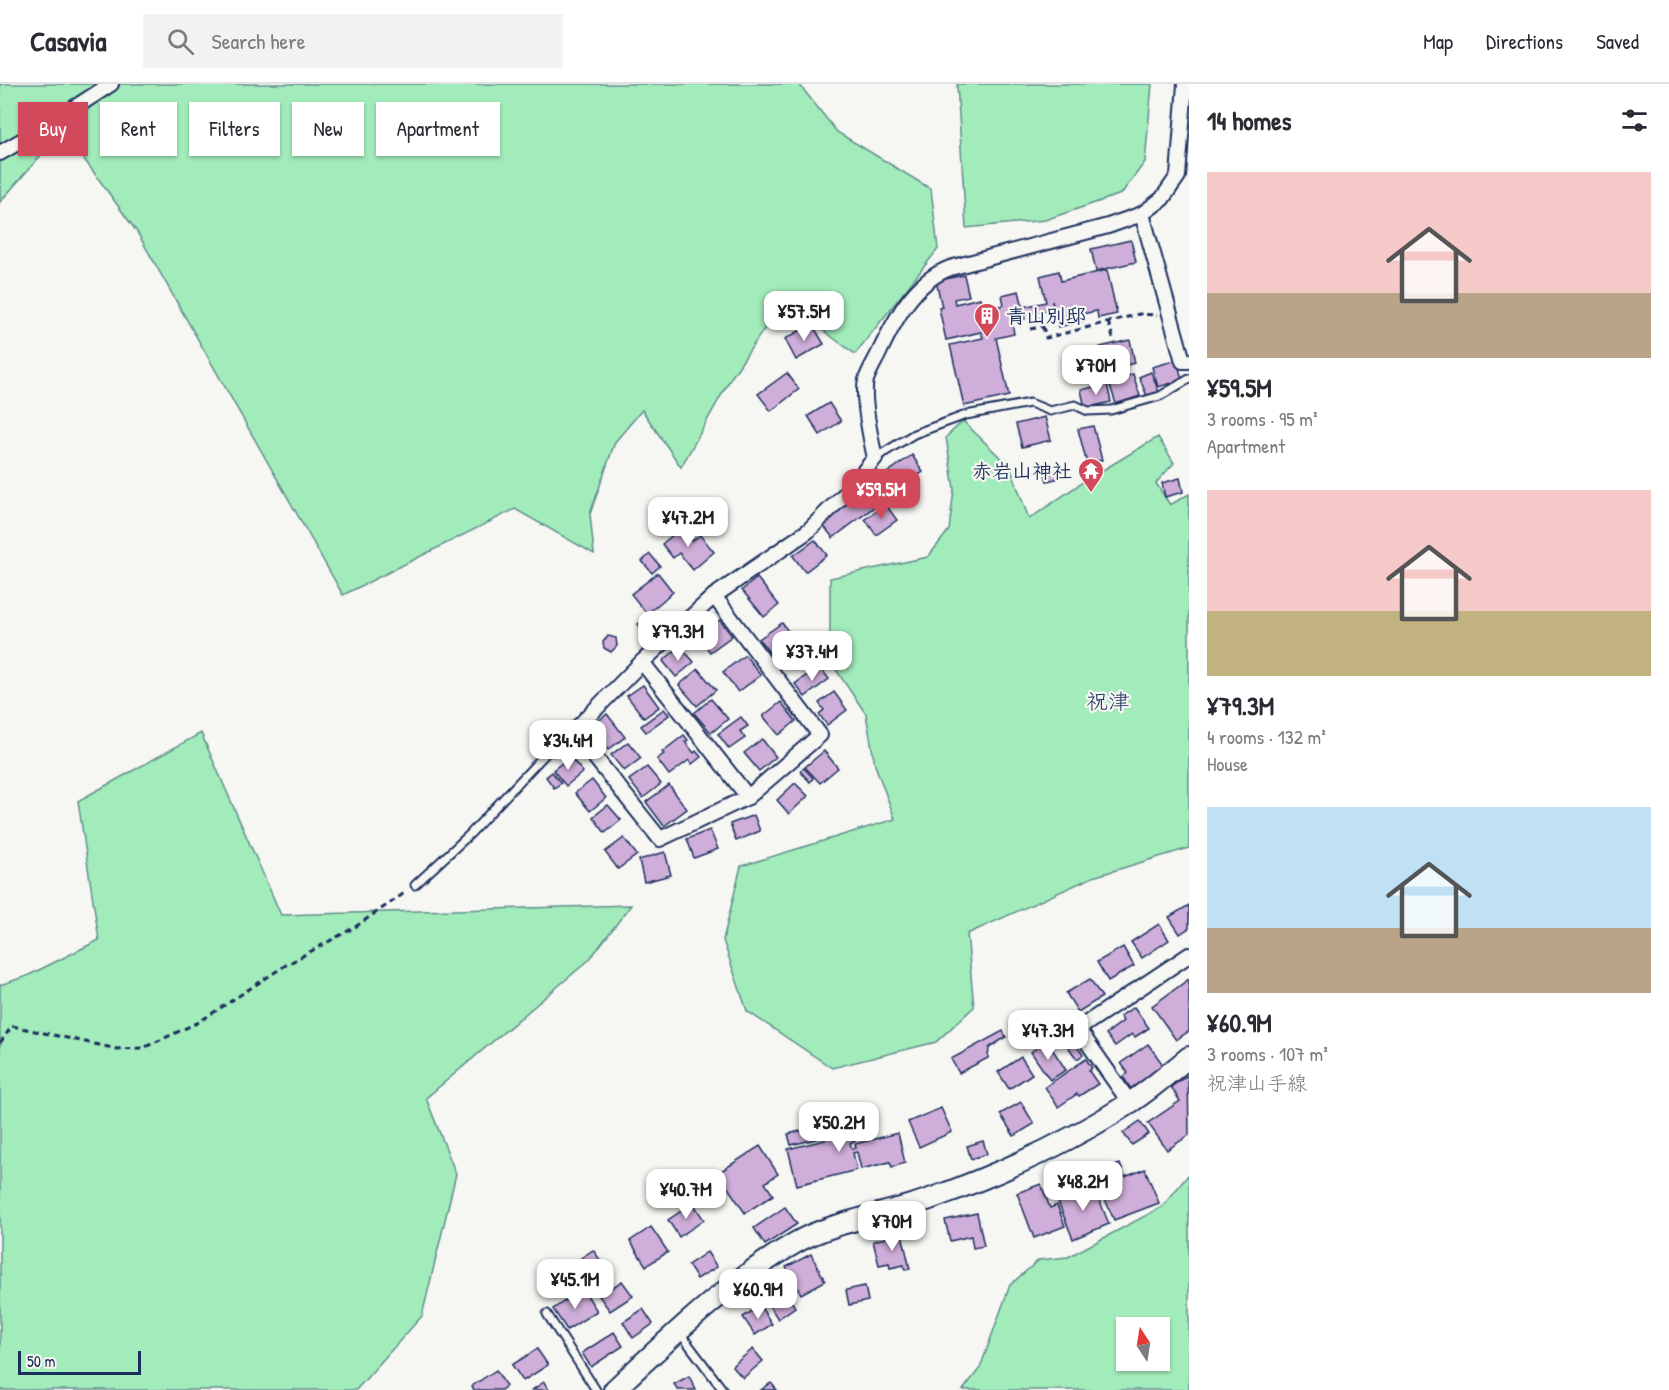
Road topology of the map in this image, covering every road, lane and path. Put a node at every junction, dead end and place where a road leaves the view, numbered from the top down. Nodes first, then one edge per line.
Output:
1 (111, 84) edge
2 (1185, 84) edge
3 (1185, 144) edge
4 (0, 153) edge
5 (1142, 214) junction
6 (1170, 315) junction
7 (1040, 316) dead end
8 (1108, 322) junction
9 (1043, 327) junction
10 (1030, 329) dead end
11 (1114, 341) dead end
12 (1189, 361) edge
13 (1189, 379) edge
14 (875, 458) junction
15 (714, 596) junction
16 (642, 662) junction
17 (574, 731) junction
18 (550, 748) joint
19 (748, 797) junction
20 (415, 885) joint
21 (1189, 955) edge
22 (0, 1042) edge
23 (1189, 1057) edge
24 (1130, 1103) junction
25 (547, 1314) dead end
26 (678, 1331) junction
27 (596, 1390) edge
28 (614, 1390) edge
29 (723, 1390) edge

1 - 4 street
2 - 3 street
3 - 5 street
5 - 6 street
5 - 14 street
6 - 8 path
6 - 12 street
7 - 9 path
8 - 9 path
8 - 11 path
9 - 10 path
13 - 14 lane
14 - 15 street
15 - 16 street
15 - 19 street
16 - 17 street
16 - 19 street
17 - 18 street
17 - 19 street
18 - 20 lane
20 - 22 path
21 - 24 street
23 - 24 street
24 - 26 street
25 - 27 lane
26 - 28 street
26 - 29 lane

